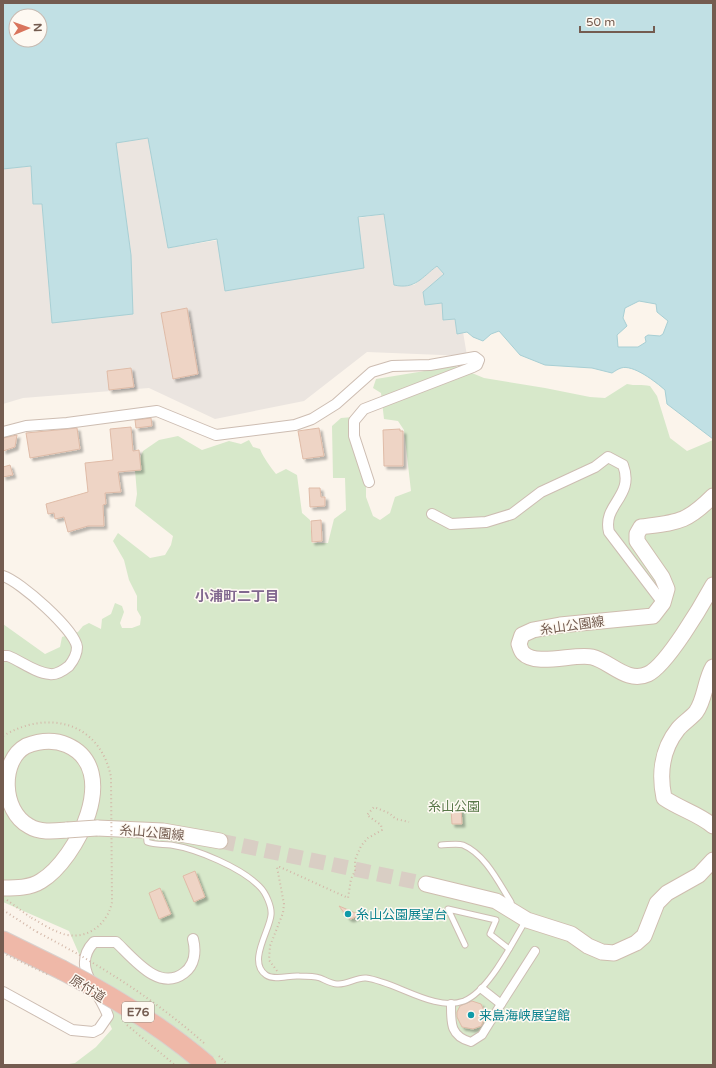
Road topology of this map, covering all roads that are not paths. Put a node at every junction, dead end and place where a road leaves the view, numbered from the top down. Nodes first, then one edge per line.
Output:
1 (3, 432) edge
2 (369, 482) dead end
3 (713, 496) edge
4 (432, 514) dead end
5 (3, 576) edge
6 (713, 585) edge
7 (663, 603) junction
8 (3, 656) edge
9 (713, 667) edge
10 (713, 826) edge
11 (146, 830) junction
12 (220, 842) tunnel mouth
13 (441, 845) dead end
14 (713, 860) edge
15 (426, 884) tunnel mouth
16 (3, 888) edge
17 (512, 909) junction
18 (527, 920) junction
19 (194, 939) dead end
20 (3, 941) edge
21 (465, 945) dead end
22 (508, 949) junction
23 (535, 951) dead end
24 (58, 974) junction
25 (482, 989) junction
26 (3, 992) edge
27 (451, 1004) junction
28 (501, 1004) junction
29 (210, 1054) edge
30 (190, 1065) edge

1 - 2 street
3 - 7 main road
4 - 7 street
5 - 8 street
6 - 7 main road, 糸山公園線
9 - 10 main road
11 - 12 main road, 糸山公園線
11 - 16 main road, 糸山公園線, bridge
11 - 27 lane
13 - 17 lane
14 - 18 main road
15 - 17 main road
17 - 18 main road
18 - 22 lane
19 - 26 street
20 - 24 highway, E76
21 - 22 lane
22 - 25 lane
23 - 28 street
24 - 29 highway, E76, bridge
24 - 30 highway, E76, bridge
25 - 27 lane
25 - 28 street
27 - 28 street

